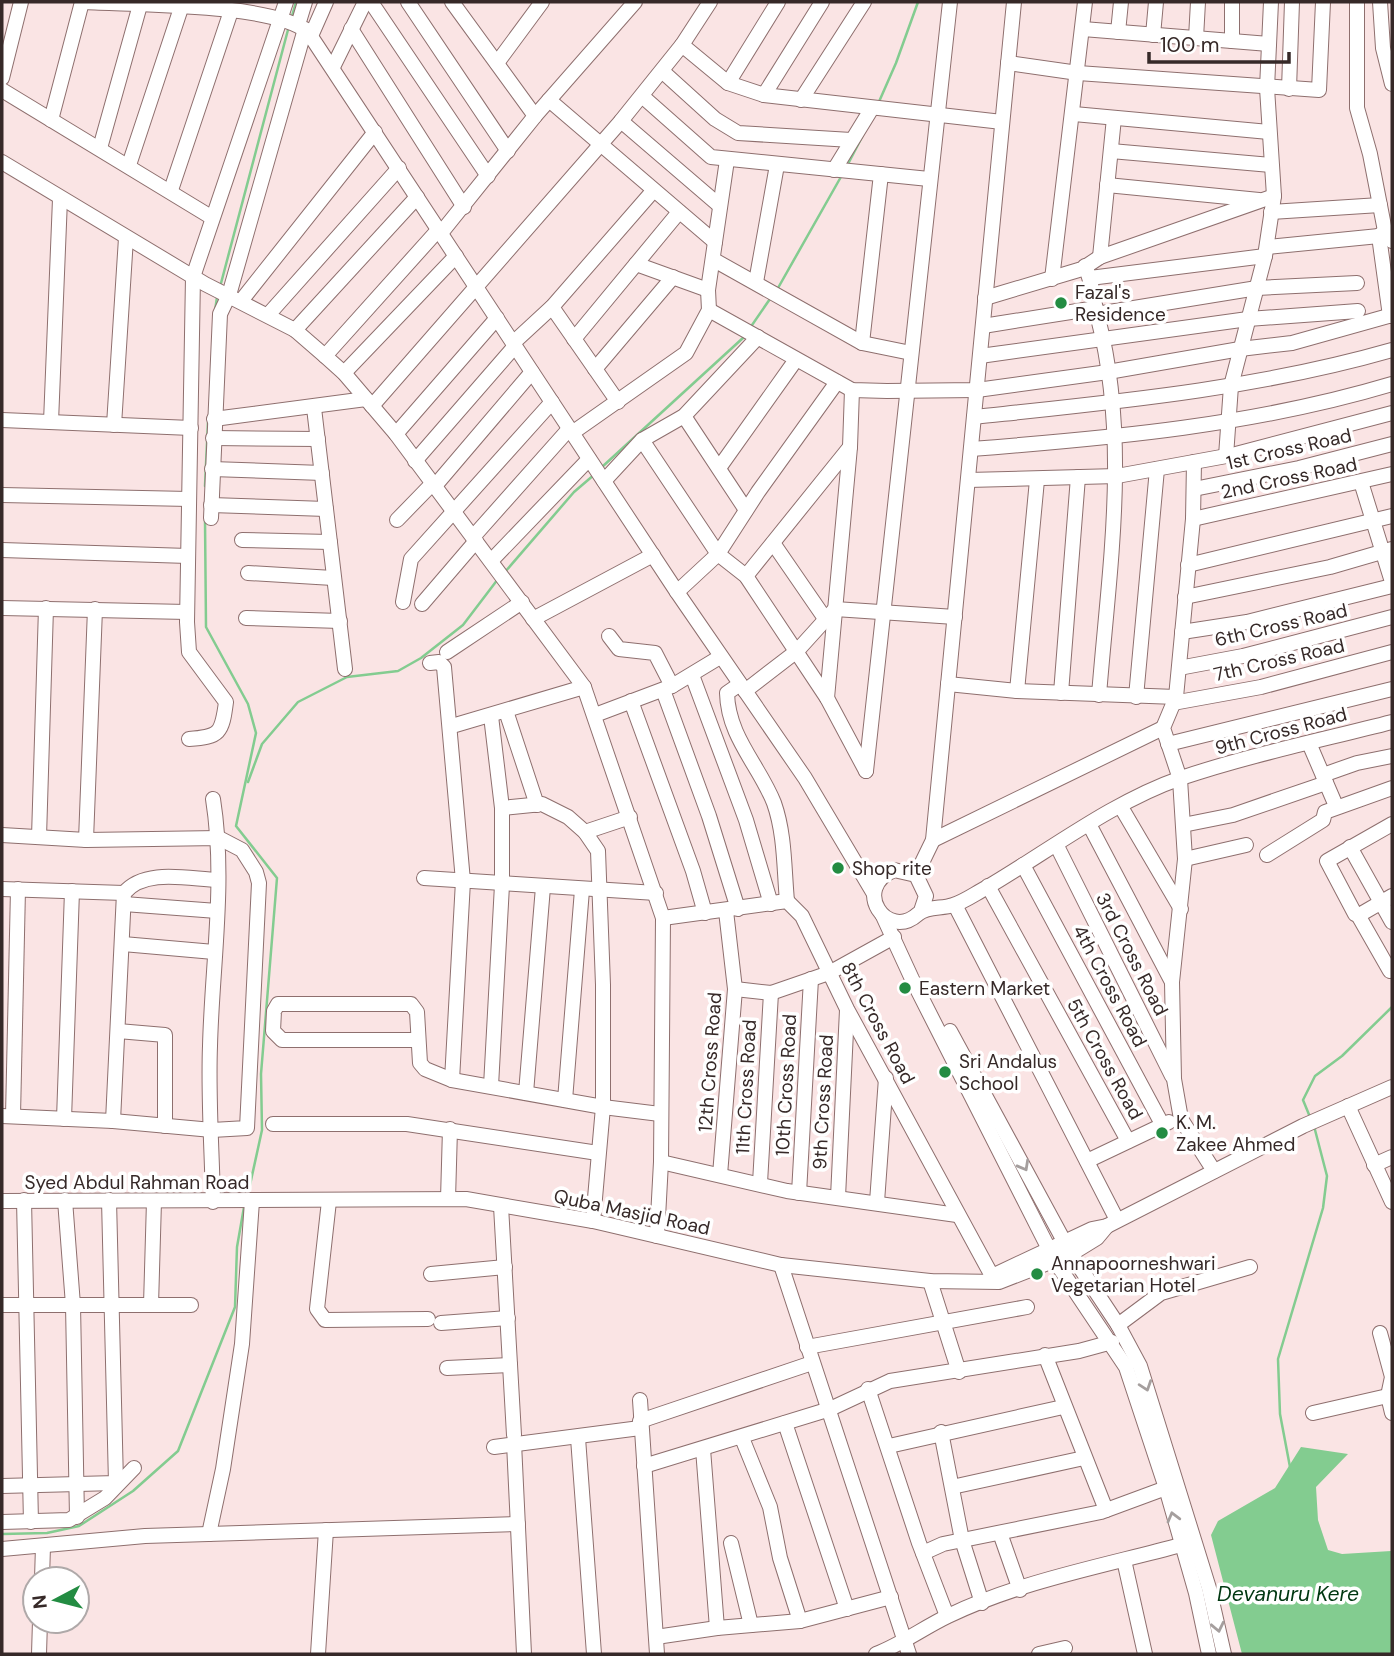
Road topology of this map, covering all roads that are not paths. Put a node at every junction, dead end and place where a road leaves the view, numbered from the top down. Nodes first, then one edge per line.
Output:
1 (21, 2) edge
2 (84, 2) edge
3 (286, 2) edge
4 (305, 2) edge
5 (326, 2) edge
6 (365, 2) edge
7 (371, 2) edge
8 (408, 2) edge
9 (452, 2) edge
10 (542, 2) edge
11 (635, 2) edge
12 (710, 2) edge
13 (778, 2) edge
14 (822, 2) edge
15 (864, 2) edge
16 (950, 2) edge
17 (1014, 2) edge
18 (1085, 2) edge
19 (1121, 2) edge
20 (1156, 2) edge
21 (1198, 2) edge
22 (1232, 2) edge
23 (1271, 2) edge
24 (1292, 2) edge
25 (1323, 2) edge
26 (1357, 2) edge
27 (140, 5) junction
28 (1384, 6) edge
29 (181, 8) junction
30 (231, 12) junction
31 (296, 26) junction
32 (351, 29) junction
33 (1083, 29) junction
34 (1118, 32) junction
35 (1153, 35) junction
36 (1196, 38) junction
37 (1232, 41) junction
38 (1269, 44) junction
39 (682, 45) junction
40 (497, 63) junction
41 (1008, 63) junction
42 (333, 67) junction
43 (662, 71) junction
44 (1078, 73) junction
45 (2, 78) edge
46 (728, 83) junction
47 (1392, 84) edge
48 (1267, 88) junction
49 (1289, 89) junction
50 (2, 90) edge
51 (764, 95) junction
52 (642, 96) junction
53 (549, 100) junction
54 (802, 100) junction
55 (873, 108) junction
56 (1074, 114) junction
57 (535, 116) junction
58 (935, 116) junction
59 (1114, 118) junction
60 (51, 120) junction
61 (621, 121) junction
62 (1002, 122) junction
63 (375, 132) junction
64 (1269, 132) junction
65 (851, 140) junction
66 (602, 144) junction
67 (100, 148) junction
68 (508, 151) junction
69 (1111, 151) junction
70 (727, 160) junction
71 (2, 162) edge
72 (129, 165) junction
73 (777, 165) junction
74 (1271, 166) junction
75 (399, 168) junction
76 (837, 170) junction
77 (881, 174) junction
78 (488, 176) junction
79 (929, 179) junction
80 (1107, 185) junction
81 (171, 190) junction
82 (653, 191) junction
83 (417, 197) junction
84 (60, 199) junction
85 (1269, 203) junction
86 (1380, 205) junction
87 (720, 206) junction
88 (464, 207) junction
89 (679, 212) junction
90 (211, 217) junction
91 (440, 231) junction
92 (1385, 236) edge
93 (126, 238) junction
94 (715, 242) junction
95 (1266, 252) junction
96 (456, 256) junction
97 (1100, 257) junction
98 (714, 260) junction
99 (636, 264) junction
100 (1088, 272) junction
101 (673, 277) junction
102 (1052, 279) junction
103 (199, 280) junction
104 (1357, 283) dead end
105 (760, 284) junction
106 (476, 286) junction
107 (1257, 288) junction
108 (708, 290) junction
109 (231, 296) junction
110 (985, 298) junction
111 (552, 307) junction
112 (709, 310) junction
113 (1096, 311) junction
114 (1358, 312) dead end
115 (268, 315) junction
116 (1391, 315) edge
117 (497, 318) junction
118 (1248, 319) junction
119 (983, 326) junction
120 (295, 330) junction
121 (758, 337) junction
122 (574, 339) junction
123 (1104, 340) junction
124 (862, 343) junction
125 (514, 344) junction
126 (1240, 349) junction
127 (1392, 350) edge
128 (911, 354) junction
129 (325, 356) junction
130 (980, 356) junction
131 (795, 361) junction
132 (595, 369) junction
133 (532, 372) junction
134 (1108, 372) junction
135 (344, 373) junction
136 (837, 382) junction
137 (1392, 384) edge
138 (1231, 386) junction
139 (852, 390) junction
140 (976, 390) junction
141 (907, 391) junction
142 (552, 402) junction
143 (618, 402) junction
144 (1113, 402) junction
145 (369, 403) junction
146 (314, 408) junction
147 (1392, 413) edge
148 (684, 416) junction
149 (974, 417) junction
150 (214, 419) junction
151 (2, 420) edge
152 (51, 422) junction
153 (1228, 422) junction
154 (114, 425) junction
155 (191, 428) junction
156 (571, 431) junction
157 (396, 434) junction
158 (213, 438) junction
159 (1115, 438) junction
160 (318, 439) junction
161 (642, 440) junction
162 (1392, 444) edge
163 (850, 447) junction
164 (971, 449) junction
165 (1226, 456) junction
166 (415, 461) junction
167 (590, 461) junction
168 (1194, 462) junction
169 (719, 468) junction
170 (212, 469) junction
171 (1157, 469) junction
172 (322, 473) junction
173 (1392, 474) edge
174 (1117, 476) junction
175 (1078, 477) junction
176 (602, 479) junction
177 (968, 480) junction
178 (1037, 480) junction
179 (1361, 482) junction
180 (433, 485) junction
181 (1194, 489) junction
182 (2, 495) edge
183 (189, 499) junction
184 (326, 509) junction
185 (746, 510) junction
186 (455, 514) junction
187 (1392, 516) edge
188 (1193, 519) junction
189 (397, 520) dead end
190 (1371, 521) junction
191 (474, 539) junction
192 (242, 540) dead end
193 (330, 541) junction
194 (773, 543) junction
195 (2, 550) edge
196 (1387, 551) edge
197 (718, 554) junction
198 (653, 555) junction
199 (188, 556) junction
200 (493, 564) junction
201 (1188, 565) junction
202 (248, 573) dead end
203 (747, 576) junction
204 (333, 578) junction
205 (1392, 584) edge
206 (677, 593) junction
207 (1185, 597) junction
208 (403, 602) dead end
209 (522, 602) junction
210 (422, 604) dead end
211 (2, 608) edge
212 (46, 608) junction
213 (95, 609) junction
214 (187, 612) junction
215 (831, 614) junction
216 (884, 614) junction
217 (955, 617) junction
218 (1392, 617) edge
219 (246, 618) dead end
220 (533, 619) junction
221 (340, 621) junction
222 (1182, 632) junction
223 (609, 636) dead end
224 (796, 651) junction
225 (447, 652) dead end
226 (1392, 652) edge
227 (720, 657) junction
228 (430, 663) dead end
229 (1178, 667) junction
230 (345, 669) dead end
231 (692, 675) junction
232 (948, 684) junction
233 (584, 687) junction
234 (742, 687) junction
235 (667, 688) junction
236 (1392, 689) edge
237 (1017, 691) junction
238 (1061, 693) junction
239 (1099, 695) junction
240 (1136, 697) junction
241 (827, 698) junction
242 (1175, 700) junction
243 (631, 701) junction
244 (506, 711) junction
245 (595, 715) junction
246 (491, 716) junction
247 (1392, 722) edge
248 (452, 726) junction
249 (1163, 728) junction
250 (189, 739) dead end
251 (1309, 743) junction
252 (1168, 744) junction
253 (1392, 756) edge
254 (1180, 779) junction
255 (1325, 779) junction
256 (1392, 788) edge
257 (213, 799) dead end
258 (537, 805) junction
259 (1336, 806) junction
260 (1121, 807) junction
261 (502, 808) junction
262 (630, 817) junction
263 (1392, 824) edge
264 (1183, 825) junction
265 (1090, 826) junction
266 (585, 832) junction
267 (2, 835) edge
268 (39, 837) junction
269 (219, 838) junction
270 (86, 840) junction
271 (933, 840) junction
272 (1246, 845) dead end
273 (1056, 846) junction
274 (1350, 847) junction
275 (1267, 855) dead end
276 (1185, 859) junction
277 (1023, 865) junction
278 (916, 875) junction
279 (424, 878) dead end
280 (218, 880) junction
281 (463, 881) junction
282 (502, 885) junction
283 (988, 886) junction
284 (543, 887) junction
285 (2, 889) edge
286 (18, 889) junction
287 (582, 890) junction
288 (72, 891) junction
289 (601, 891) junction
290 (656, 893) junction
291 (874, 894) junction
292 (124, 899) junction
293 (1387, 899) edge
294 (788, 901) junction
295 (771, 904) junction
296 (955, 905) junction
297 (1181, 909) junction
298 (732, 910) junction
299 (217, 911) junction
300 (921, 911) junction
301 (705, 913) junction
302 (1358, 915) junction
303 (883, 916) junction
304 (663, 918) junction
305 (1392, 922) edge
306 (894, 937) junction
307 (123, 944) junction
308 (214, 952) junction
309 (905, 958) junction
310 (1390, 971) dead end
311 (829, 973) junction
312 (811, 979) junction
313 (1172, 982) junction
314 (735, 989) junction
315 (771, 993) junction
316 (847, 1009) junction
317 (118, 1031) junction
318 (418, 1040) junction
319 (886, 1077) junction
320 (1174, 1079) junction
321 (452, 1080) junction
322 (491, 1086) junction
323 (1392, 1087) edge
324 (526, 1093) junction
325 (565, 1100) junction
326 (1348, 1106) junction
327 (603, 1107) junction
328 (660, 1114) junction
329 (8, 1116) edge
330 (64, 1119) junction
331 (1181, 1119) junction
332 (113, 1121) junction
333 (273, 1124) dead end
334 (1162, 1124) junction
335 (165, 1126) junction
336 (450, 1129) junction
337 (212, 1130) junction
338 (1128, 1141) junction
339 (598, 1153) junction
340 (1392, 1157) edge
341 (1087, 1160) junction
342 (661, 1162) junction
343 (1374, 1165) junction
344 (1214, 1171) junction
345 (720, 1175) junction
346 (760, 1183) junction
347 (799, 1193) junction
348 (838, 1197) junction
349 (448, 1199) junction
350 (24, 1200) junction
351 (65, 1200) junction
352 (109, 1200) junction
353 (2, 1201) edge
354 (154, 1201) junction
355 (252, 1201) junction
356 (272, 1201) joint
357 (330, 1201) junction
358 (219, 1202) junction
359 (877, 1202) junction
360 (1392, 1202) edge
361 (501, 1206) junction
362 (957, 1215) junction
363 (593, 1221) junction
364 (1112, 1223) junction
365 (656, 1236) junction
366 (1068, 1248) junction
367 (1052, 1255) junction
368 (781, 1265) junction
369 (505, 1267) junction
370 (1250, 1267) dead end
371 (431, 1274) dead end
372 (988, 1279) junction
373 (930, 1281) junction
374 (2, 1305) edge
375 (28, 1305) junction
376 (73, 1305) junction
377 (113, 1305) junction
378 (151, 1305) junction
379 (191, 1305) dead end
380 (1027, 1307) dead end
381 (508, 1318) junction
382 (944, 1321) junction
383 (1118, 1325) junction
384 (1380, 1333) dead end
385 (1112, 1342) junction
386 (807, 1347) junction
387 (1045, 1355) junction
388 (812, 1363) junction
389 (510, 1365) junction
390 (447, 1368) dead end
391 (958, 1371) junction
392 (868, 1389) junction
393 (1390, 1395) edge
394 (640, 1400) dead end
395 (1063, 1406) junction
396 (830, 1409) junction
397 (1313, 1413) dead end
398 (1392, 1413) edge
399 (785, 1423) junction
400 (640, 1425) junction
401 (941, 1432) junction
402 (578, 1438) junction
403 (742, 1438) junction
404 (514, 1439) junction
405 (889, 1446) junction
406 (494, 1447) dead end
407 (703, 1449) junction
408 (1084, 1458) junction
409 (644, 1466) junction
410 (134, 1468) dead end
411 (77, 1483) junction
412 (116, 1483) junction
413 (29, 1484) junction
414 (2, 1486) edge
415 (952, 1487) junction
416 (1166, 1488) junction
417 (1106, 1510) junction
418 (77, 1517) junction
419 (2, 1522) edge
420 (31, 1522) junction
421 (518, 1524) junction
422 (326, 1530) junction
423 (1000, 1533) junction
424 (209, 1534) junction
425 (962, 1540) junction
426 (731, 1543) dead end
427 (1181, 1545) junction
428 (43, 1546) junction
429 (2, 1549) edge
430 (923, 1553) junction
431 (1124, 1560) junction
432 (42, 1565) edge
433 (1020, 1590) junction
434 (891, 1598) junction
435 (982, 1603) junction
436 (847, 1609) junction
437 (947, 1616) junction
438 (800, 1620) junction
439 (751, 1625) junction
440 (717, 1628) junction
441 (40, 1635) edge
442 (656, 1637) junction
443 (907, 1648) edge
444 (1065, 1648) dead end
445 (39, 1654) edge
446 (318, 1654) edge
447 (524, 1654) edge
448 (594, 1654) edge
449 (657, 1654) edge
450 (876, 1654) edge
451 (1039, 1654) edge
452 (1145, 1654) edge
453 (1209, 1654) edge
454 (1224, 1654) edge

1 - 45 street
2 - 27 street
2 - 60 street
3 - 31 street
4 - 31 street
5 - 31 street
6 - 32 street
7 - 78 street
8 - 68 street
9 - 40 street
10 - 40 street
11 - 53 street
12 - 39 street
13 - 46 street
14 - 51 street
15 - 54 street
16 - 58 street
17 - 41 street
18 - 33 street
19 - 34 street
20 - 35 street
21 - 36 street
22 - 37 street
23 - 38 street
24 - 49 street
25 - 49 street
26 - 86 street
27 - 29 street
27 - 67 street
28 - 47 street
29 - 30 street
29 - 72 street
30 - 31 street
30 - 81 street
31 - 42 street
31 - 90 street
31 - 109 street
32 - 42 street
32 - 88 street
33 - 34 street
33 - 44 street
34 - 35 street
35 - 36 street
36 - 37 street
37 - 38 street
38 - 48 street
39 - 43 street
39 - 46 street
40 - 57 street
41 - 44 street
41 - 62 street
42 - 63 street
43 - 52 street
43 - 65 street
44 - 48 street
44 - 56 street
46 - 51 street
48 - 49 street
48 - 64 street
50 - 60 street
51 - 54 street
52 - 61 street
52 - 70 street
53 - 57 street
53 - 66 street
54 - 55 street
55 - 58 street
55 - 65 street
56 - 59 street
56 - 102 street
57 - 68 street
58 - 62 street
58 - 79 street
59 - 64 street
59 - 69 street
60 - 67 street
61 - 66 street
61 - 87 street
62 - 110 street
63 - 75 street
63 - 109 street
64 - 74 street
65 - 76 street
66 - 82 street
66 - 106 street
67 - 72 street
68 - 78 street
69 - 74 street
69 - 80 street
70 - 73 street
70 - 87 street
71 - 84 street
72 - 81 street
73 - 76 street
73 - 105 street
74 - 85 street
75 - 83 street
75 - 115 street
76 - 77 street
77 - 79 street
77 - 124 street
78 - 88 street
79 - 128 street
80 - 85 street
80 - 97 street
81 - 90 street
82 - 89 street
82 - 111 street
83 - 91 street
83 - 120 street
84 - 93 street
84 - 152 street
85 - 86 street
85 - 95 street
85 - 97 street
86 - 92 street
87 - 94 street
88 - 91 street
89 - 94 street
89 - 99 street
90 - 103 street
91 - 96 street
91 - 129 street
92 - 95 street
92 - 116 street
93 - 103 street
93 - 154 street
94 - 98 street
95 - 100 street
95 - 107 street
96 - 106 street
96 - 135 street
97 - 100 street
98 - 105 street
98 - 108 street
99 - 101 street
99 - 122 street
100 - 102 street
100 - 113 street
101 - 108 street
101 - 132 street
102 - 110 street
103 - 109 street
103 - 155 street
104 - 107 street
105 - 124 street
106 - 117 street
106 - 145 street
107 - 113 street
107 - 118 street
108 - 112 street
109 - 115 street
109 - 150 street
110 - 119 street
111 - 122 street
111 - 125 street
112 - 121 street
112 - 143 street
113 - 119 street
113 - 123 street
114 - 118 street
115 - 120 street
116 - 126 street
117 - 125 street
117 - 157 street
118 - 123 street
118 - 126 street
119 - 130 street
120 - 129 street
121 - 131 street
121 - 148 street
122 - 132 street
123 - 130 street
123 - 134 street
124 - 128 street
125 - 133 street
125 - 166 street
126 - 134 street
126 - 138 street
127 - 138 street
128 - 141 street
129 - 135 street
130 - 140 street
131 - 136 street
131 - 169 street
132 - 143 street
133 - 142 street
133 - 180 street
134 - 140 street
134 - 144 street
135 - 145 street
136 - 139 street
136 - 185 street
137 - 153 street
138 - 144 street
138 - 153 street
139 - 141 street
139 - 163 street
140 - 141 street
140 - 149 street
141 - 216 street
142 - 156 street
142 - 186 street
143 - 156 street
144 - 149 street
144 - 159 street
145 - 146 street
145 - 157 street
146 - 150 street
146 - 160 street
147 - 165 street
148 - 161 street
148 - 169 street
149 - 164 street
150 - 158 street
151 - 152 street
152 - 154 street
153 - 159 street
153 - 165 street
154 - 155 street
155 - 183 street
156 - 167 street
156 - 191 street
157 - 166 street
158 - 160 street
158 - 170 street
159 - 164 street
159 - 174 street
160 - 172 street
161 - 176 street
161 - 197 street
162 - 181 street, 1st Cross Road
163 - 194 street
163 - 215 street
164 - 177 street
165 - 168 street
166 - 180 street
167 - 176 street
167 - 200 street
168 - 171 street
168 - 181 street
169 - 185 street
170 - 172 street
170 - 184 street
171 - 174 street
171 - 240 street
172 - 184 street
173 - 179 street, 2nd Cross Road
174 - 175 street
174 - 239 street
175 - 178 street
175 - 238 street
176 - 198 street
177 - 178 street
177 - 217 street
178 - 237 street
179 - 188 street, 2nd Cross Road
179 - 190 street
180 - 186 street
180 - 189 street
181 - 188 street
182 - 183 street
183 - 199 street
184 - 193 street
185 - 197 street
186 - 191 street
186 - 208 street
187 - 190 street
188 - 201 street
190 - 196 street
190 - 201 street
191 - 200 street
191 - 210 street
192 - 193 street
193 - 204 street
194 - 203 street
194 - 215 street
195 - 199 street
196 - 205 street
196 - 207 street
197 - 203 street
197 - 206 street
198 - 206 street
198 - 220 street
199 - 214 street
200 - 209 street
201 - 207 street
202 - 204 street
203 - 224 street
204 - 221 street
205 - 222 street
206 - 227 street
207 - 222 street
209 - 220 street
209 - 225 street
211 - 212 street
212 - 213 street
212 - 268 street
213 - 214 street
213 - 270 street
214 - 250 street
215 - 216 street
215 - 224 street
215 - 241 street
216 - 217 street
216 - 241 street
217 - 232 street
218 - 229 street, 6th Cross Road
219 - 221 street
220 - 233 street
221 - 230 street
222 - 229 street
223 - 235 street, 12th Cross Road
224 - 234 street
224 - 241 street
226 - 242 street, 7th Cross Road
227 - 231 street
227 - 234 street
228 - 248 street
229 - 242 street
231 - 235 street
231 - 295 street
232 - 237 street, 7th Cross Road
232 - 271 street
233 - 244 street
233 - 245 street
234 - 291 street
234 - 294 street
235 - 243 street
235 - 298 street, 12th Cross Road
236 - 252 street
237 - 238 street, 7th Cross Road
238 - 239 street, 7th Cross Road
239 - 240 street, 7th Cross Road
240 - 242 street, 7th Cross Road
242 - 249 street
243 - 245 street
243 - 301 street
244 - 246 street
244 - 258 street
245 - 262 street
246 - 248 street
246 - 261 street
247 - 251 street, 9th Cross Road
248 - 281 street
249 - 252 street
249 - 271 street
251 - 254 street, 9th Cross Road
251 - 255 street
252 - 254 street
253 - 255 street
254 - 260 street, 9th Cross Road
254 - 264 street
255 - 259 street
255 - 264 street
256 - 259 street
257 - 269 street
258 - 261 street
258 - 266 street
259 - 275 street
260 - 265 street, 9th Cross Road
260 - 297 street
261 - 282 street
262 - 266 street
262 - 290 street
263 - 274 street
264 - 276 street
265 - 273 street, 9th Cross Road
265 - 313 street
266 - 289 street
267 - 268 street
268 - 270 street
269 - 270 street
269 - 280 street
269 - 337 street
271 - 278 street
272 - 276 street
273 - 277 street, 9th Cross Road
273 - 320 street, 3rd Cross Road
274 - 293 street
274 - 302 street
276 - 297 street
277 - 283 street, 9th Cross Road
277 - 334 street, 4th Cross Road
278 - 291 street
278 - 300 street
279 - 281 street
280 - 292 street
280 - 299 street
281 - 282 street
281 - 321 street
282 - 284 street
282 - 322 street
283 - 296 street, 9th Cross Road
283 - 338 street, 5th Cross Road
284 - 287 street
284 - 324 street
285 - 286 street
286 - 288 street
286 - 329 street
287 - 289 street
287 - 325 street
288 - 292 street
288 - 330 street
289 - 290 street
289 - 327 street
290 - 304 street
291 - 303 street
292 - 299 street
292 - 307 street
293 - 302 street
293 - 305 street
294 - 295 street
294 - 311 street, 8th Cross Road
295 - 298 street
296 - 300 street, 9th Cross Road
296 - 341 street
297 - 313 street
298 - 301 street
298 - 314 street, 12th Cross Road
299 - 308 street
300 - 303 street
301 - 304 street
302 - 310 street
303 - 306 street
304 - 328 street
306 - 309 street
306 - 311 street
307 - 308 street
307 - 317 street
308 - 337 street
309 -> 366 street
309 - 367 street
311 - 312 street
311 - 316 street, 8th Cross Road
312 - 315 street
312 - 347 street, 10th Cross Road
313 - 320 street
314 - 315 street
314 - 345 street, 12th Cross Road
315 - 346 street, 11th Cross Road
316 - 319 street, 8th Cross Road
316 - 348 street, 9th Cross Road
317 - 332 street
317 - 335 street
318 - 318 street
318 - 321 street
319 - 359 street
319 - 362 street, 8th Cross Road
320 - 331 street
321 - 322 street
322 - 324 street
323 - 326 street
324 - 325 street
325 - 327 street
326 - 343 street
326 - 344 street, Quba Masjid Road
327 - 328 street
327 - 339 street
328 - 342 street
329 - 330 street
330 - 332 street
331 - 334 street
331 - 344 street
332 - 335 street
333 - 336 street
334 - 338 street
335 - 337 street
336 - 339 street
336 - 349 street
337 - 358 street
338 - 341 street
339 - 363 street
340 - 343 street
341 - 364 street
342 - 345 street
342 - 365 street
343 - 360 street
344 - 364 street, Quba Masjid Road
345 - 346 street
346 - 347 street
347 - 348 street
348 - 359 street
349 - 357 street, Quba Masjid Road
349 - 361 street, Quba Masjid Road
350 - 351 street, Syed Abdul Rahman Road
350 - 353 street, Syed Abdul Rahman Road
350 - 375 street
351 - 352 street, Syed Abdul Rahman Road
351 - 376 street
352 - 354 street, Syed Abdul Rahman Road
352 - 377 street
354 - 358 street, Syed Abdul Rahman Road
354 - 378 street
355 - 356 street, Syed Abdul Rahman Road
355 - 358 street, Syed Abdul Rahman Road
355 - 424 street
356 - 357 street, Quba Masjid Road
357 - 381 street
359 - 362 street
361 - 363 street, Quba Masjid Road
361 - 369 street
362 - 372 street, 8th Cross Road
363 - 365 street, Quba Masjid Road
364 - 366 street, Quba Masjid Road
365 - 368 street, Quba Masjid Road
366 - 367 street, Quba Masjid Road
366 - 383 street
367 - 372 street, Quba Masjid Road
367 - 385 street
368 - 373 street, Quba Masjid Road
368 - 386 street
369 - 371 street
369 - 381 street
370 - 383 street
372 - 373 street, Quba Masjid Road
373 - 382 street
374 - 375 street
375 - 376 street
375 - 413 street
376 - 377 street
376 - 411 street
377 - 378 street
377 - 412 street
378 - 379 street
380 - 382 street
381 - 389 street
382 - 386 street
382 - 391 street
383 -> 454 street
384 - 393 street
385 - 387 street
385 - 416 street
386 - 388 street
387 - 391 street
387 - 395 street
388 - 396 street
388 - 400 street
389 - 390 street
389 - 404 street
391 - 392 street
392 - 396 street
392 - 405 street
393 - 397 street
393 - 398 street
394 - 400 street
395 - 401 street
395 - 408 street
396 - 399 street
396 - 434 street
399 - 403 street
399 - 436 street
400 - 402 street
400 - 409 street
401 - 405 street
401 - 415 street
402 - 404 street
402 - 448 street
403 - 407 street
403 - 438 street
404 - 406 street
404 - 421 street
405 - 430 street
407 - 409 street
407 - 440 street
408 - 415 street
408 - 417 street
409 - 442 street
410 - 412 street
411 - 412 street
411 - 413 street
411 - 418 street
412 - 418 street
413 - 414 street
413 - 420 street
415 - 425 street
416 - 417 street
427 -> 416 street
417 - 423 street
418 - 420 street
419 - 420 street
421 - 422 street
421 - 447 street
422 - 424 street
422 - 446 street
423 - 425 street
423 - 433 street
424 - 428 street
425 - 430 street
425 - 435 street
426 - 439 street
427 - 431 street
427 - 453 street
428 - 429 street
428 - 432 street
430 - 437 street
431 - 433 street
431 - 452 street
433 - 435 street
434 - 436 street
434 - 443 street
435 - 437 street
436 - 438 street
437 - 443 street
438 - 439 street
439 - 440 street
440 - 442 street
441 - 445 street
442 - 449 street
443 - 450 street
444 - 451 street

